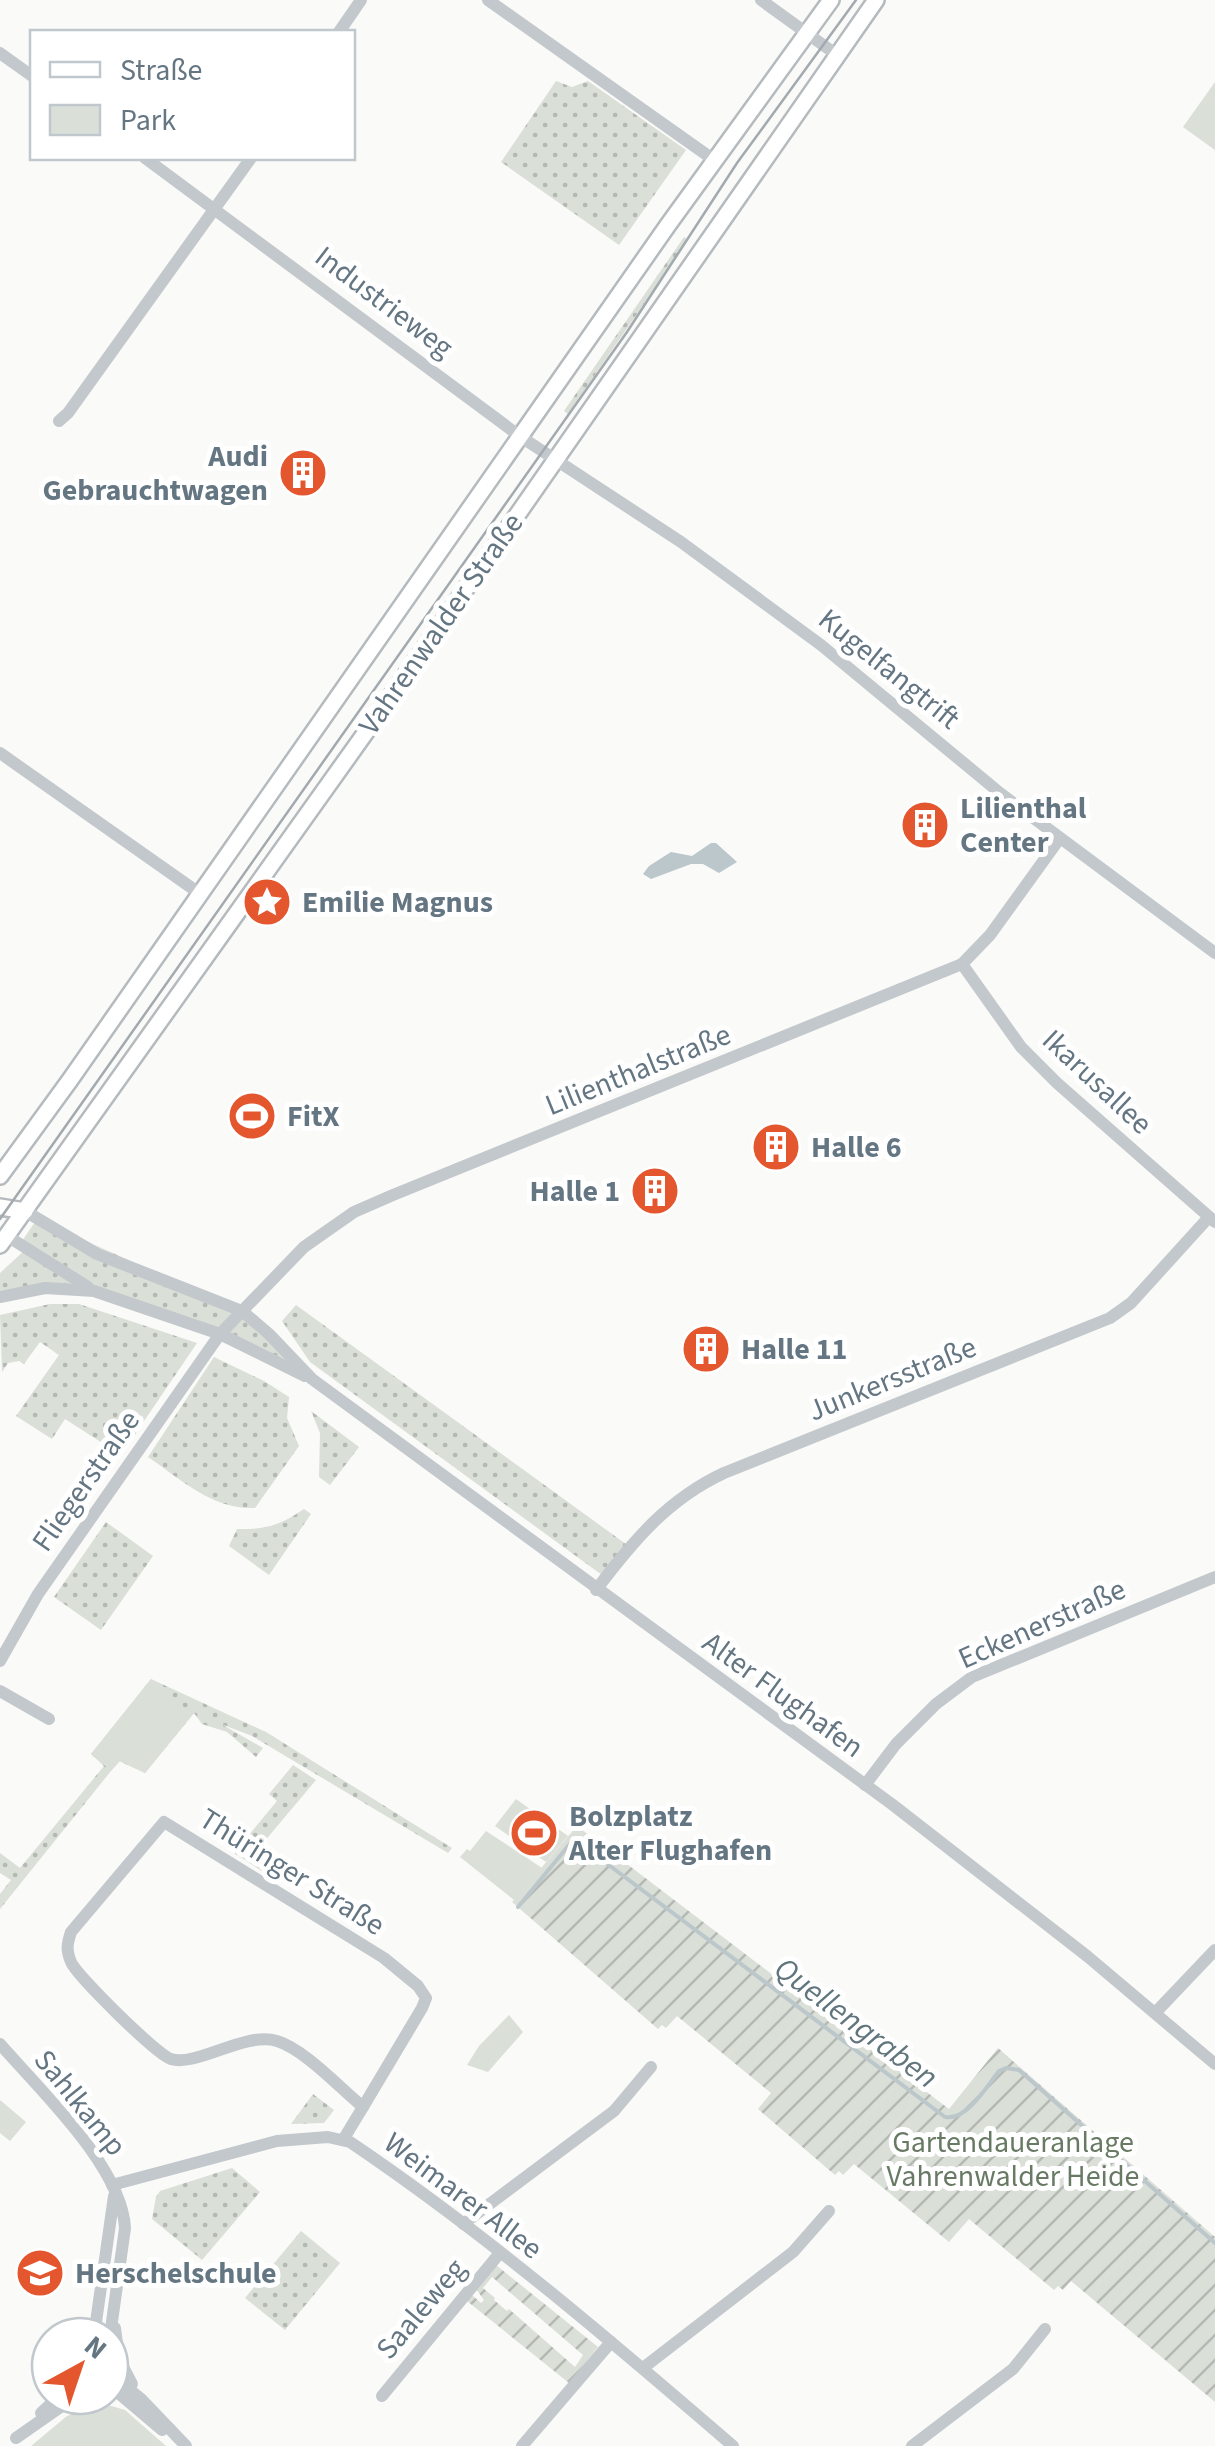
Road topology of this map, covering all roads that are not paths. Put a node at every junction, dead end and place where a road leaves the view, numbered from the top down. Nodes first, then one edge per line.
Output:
1 (361, 0) edge
2 (488, 0) edge
3 (761, 0) edge
4 (831, 0) edge
5 (876, 0) edge
6 (339, 30) edge
7 (807, 33) junction
8 (0, 53) edge
9 (837, 55) junction
10 (30, 75) edge
11 (147, 160) edge
12 (250, 160) edge
13 (714, 160) junction
14 (215, 209) junction
15 (59, 420) dead end
16 (521, 438) junction
17 (556, 458) junction
18 (0, 753) edge
19 (1060, 838) junction
20 (199, 893) junction
21 (1215, 953) edge
22 (962, 964) junction
23 (0, 1176) edge
24 (0, 1207) edge
25 (25, 1211) junction
26 (1212, 1220) edge
27 (2, 1236) edge
28 (94, 1290) junction
29 (0, 1297) edge
30 (242, 1311) junction
31 (220, 1334) junction
32 (312, 1379) junction
33 (1215, 1578) edge
34 (596, 1590) junction
35 (0, 1662) edge
36 (0, 1691) edge
37 (50, 1719) dead end
38 (866, 1785) junction
39 (1215, 1950) edge
40 (1156, 2012) junction
41 (0, 2044) edge
42 (1215, 2064) edge
43 (651, 2066) dead end
44 (363, 2106) junction
45 (343, 2140) junction
46 (113, 2190) junction
47 (828, 2211) dead end
48 (463, 2224) junction
49 (500, 2254) junction
50 (97, 2316) edge
51 (114, 2316) edge
52 (1046, 2329) dead end
53 (611, 2342) junction
54 (643, 2368) junction
55 (130, 2390) edge
56 (130, 2396) edge
57 (382, 2396) dead end
58 (130, 2398) edge
59 (130, 2400) edge
60 (134, 2401) junction
61 (42, 2416) edge
62 (12, 2442) edge
63 (184, 2446) edge
64 (522, 2446) edge
65 (733, 2446) edge
66 (912, 2446) edge

1 - 6 street
2 - 13 street
3 - 7 street
4 - 7 main road, Vahrenwalder Straße
5 - 9 main road, Vahrenwalder Straße
7 - 9 street
7 - 13 main road, Vahrenwalder Straße
8 - 10 street
9 - 17 main road, Vahrenwalder Straße
11 - 14 street, Industrieweg
12 - 14 street
13 - 16 main road, Vahrenwalder Straße
14 - 15 street
14 - 16 street, Industrieweg
16 - 17 street, Kugelfangtrift
16 - 20 main road, Vahrenwalder Straße
17 - 19 street, Kugelfangtrift
17 - 25 main road, Vahrenwalder Straße
18 - 20 street
19 - 21 street, Kugelfangtrift
19 - 22 street, Lilienthalstraße
20 - 23 main road, Vahrenwalder Straße
22 - 26 street, Ikarusallee
22 - 30 street, Lilienthalstraße
24 - 25 main road
25 - 27 main road, Vahrenwalder Straße
25 - 30 street, Alter Flughafen
26 - 34 street, Junkersstraße
27 - 28 street, Alter Flughafen
28 - 29 street, Alter Flughafen
28 - 31 street, Alter Flughafen
30 - 31 street, Lilienthalstraße
30 - 32 street, Alter Flughafen
31 - 32 street, Alter Flughafen
31 - 35 street, Fliegerstraße
32 - 34 street, Alter Flughafen
33 - 38 street, Eckenerstraße
34 - 38 street, Alter Flughafen
36 - 37 street
38 - 40 street, Alter Flughafen
39 - 40 street
40 - 42 street, Alter Flughafen
41 - 46 street, Sahlkamp
43 - 48 street
44 - 44 street, Thüringer Straße
44 - 45 street, Thüringer Straße
45 - 46 street, Weimarer Allee
45 - 48 street, Weimarer Allee
46 - 50 street, Sahlkamp
46 - 51 street, Sahlkamp
47 - 54 street
48 - 49 street, Weimarer Allee
49 - 53 street, Weimarer Allee
49 - 57 street, Saaleweg
52 - 66 street
53 - 54 street, Weimarer Allee
53 - 64 street
54 - 65 street, Weimarer Allee
55 - 60 street, Sahlkamp
56 - 60 street, Sahlkamp
58 - 60 street, Sahlkamp
59 - 60 street
60 - 63 street, Sahlkamp
61 - 62 street

